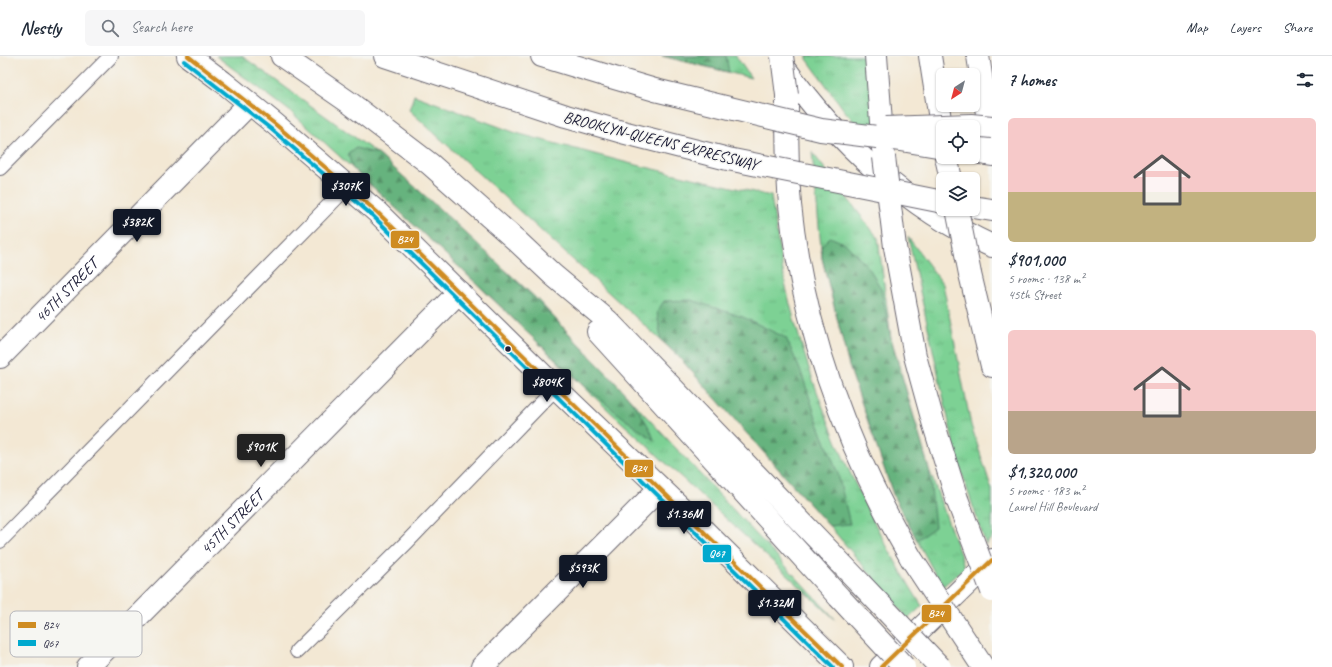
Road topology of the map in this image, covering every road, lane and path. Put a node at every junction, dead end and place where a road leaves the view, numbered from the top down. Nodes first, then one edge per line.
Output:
1 (111, 56) edge
2 (188, 56) edge
3 (282, 56) edge
4 (385, 56) edge
5 (542, 56) edge
6 (776, 56) edge
7 (782, 56) edge
8 (792, 56) edge
9 (876, 56) edge
10 (930, 56) edge
11 (978, 56) edge
12 (787, 95) junction
13 (249, 104) junction
14 (940, 120) edge
15 (992, 127) edge
16 (821, 130) junction
17 (936, 146) edge
18 (992, 146) edge
19 (980, 153) edge
20 (992, 155) edge
21 (0, 168) edge
22 (348, 186) junction
23 (936, 201) edge
24 (980, 208) edge
25 (992, 210) edge
26 (958, 216) edge
27 (992, 246) edge
28 (553, 275) junction
29 (459, 292) junction
30 (0, 357) edge
31 (992, 366) edge
32 (556, 388) junction
33 (660, 488) junction
34 (0, 541) edge
35 (992, 560) edge
36 (992, 591) edge
37 (142, 612) edge
38 (297, 651) dead end
39 (98, 657) edge
40 (88, 667) edge
41 (482, 667) edge
42 (842, 667) edge
43 (881, 667) edge
44 (904, 667) edge
45 (940, 667) edge
46 (982, 667) edge

1 - 21 lane
2 - 13 main road
3 - 28 main road
4 - 23 main road, BROOKLYN-QUEENS EXPRESSWAY, bridge
5 - 16 main road, bridge
6 - 27 main road
7 - 12 main road, bridge
8 - 12 main road, bridge
9 - 36 main road, bridge
10 - 14 main road
11 - 18 main road
12 - 46 main road, bridge
13 - 22 main road
13 - 30 main road, 46TH STREET
15 - 16 main road, bridge
16 - 17 main road, bridge
19 - 20 main road
22 - 29 main road
22 - 34 lane
24 - 25 main road
26 - 31 main road, bridge
28 - 44 main road, bridge
28 - 45 main road, bridge
29 - 32 main road
29 - 37 main road, 45TH STREET
32 - 33 main road
32 - 38 lane
33 - 41 main road
33 - 42 main road
35 - 43 main road
39 - 40 main road, 45TH STREET

